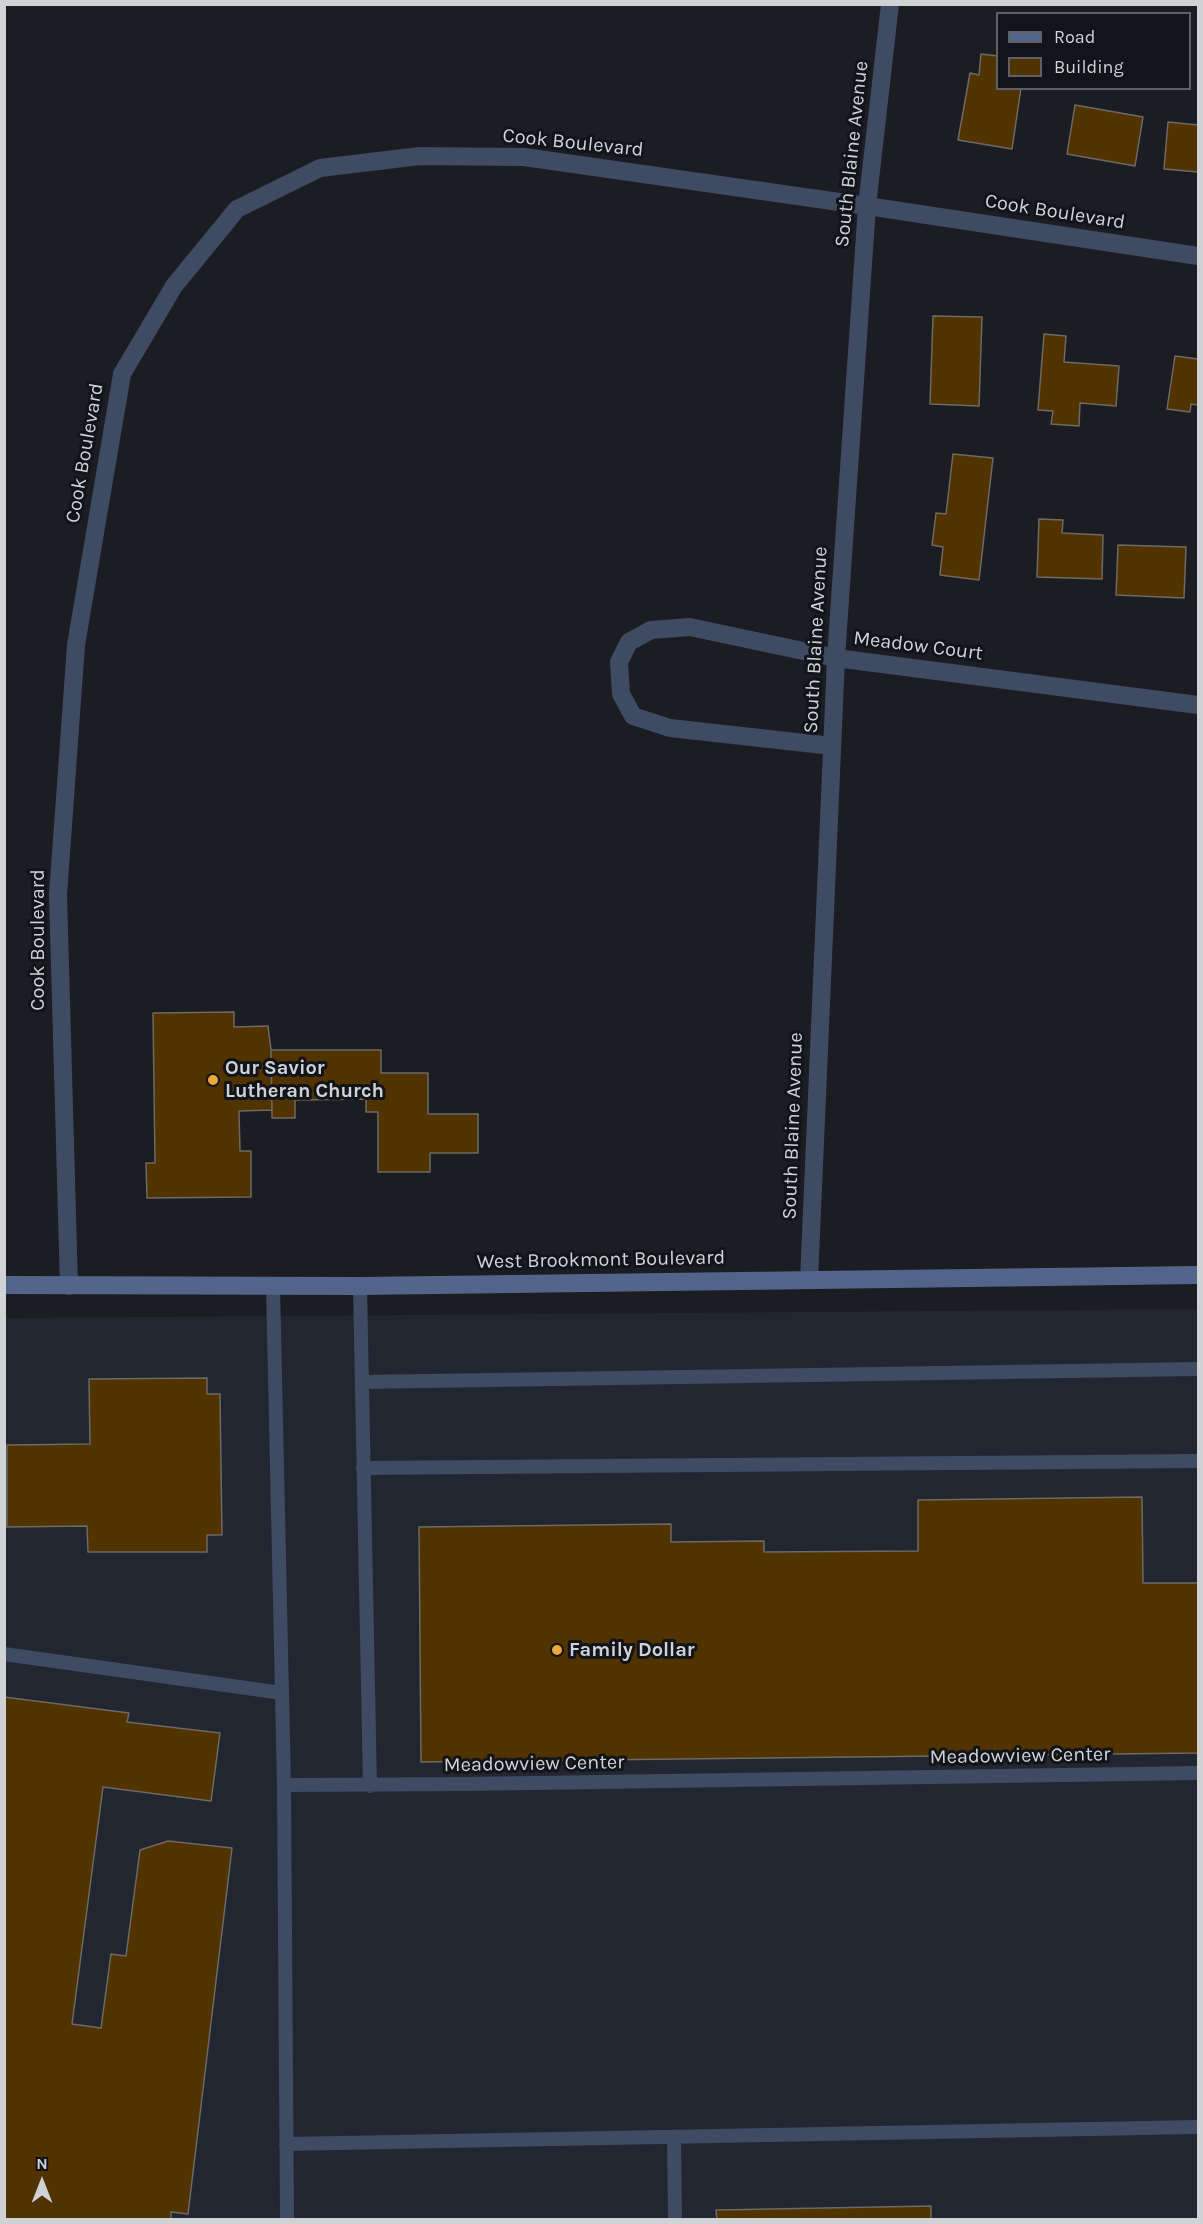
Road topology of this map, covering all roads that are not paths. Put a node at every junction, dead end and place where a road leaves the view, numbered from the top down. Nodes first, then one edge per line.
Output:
1 (890, 4) edge
2 (867, 206) junction
3 (1198, 256) edge
4 (836, 658) junction
5 (1198, 705) edge
6 (832, 746) junction
7 (1198, 1275) edge
8 (809, 1280) junction
9 (4, 1285) edge
10 (273, 1286) junction
11 (360, 1286) junction
12 (69, 1287) junction
13 (1198, 1369) edge
14 (362, 1382) junction
15 (1198, 1461) edge
16 (363, 1468) junction
17 (4, 1654) edge
18 (282, 1693) junction
19 (1198, 1773) edge
20 (284, 1785) junction
21 (370, 1786) junction
22 (1198, 2127) edge
23 (674, 2138) junction
24 (286, 2144) junction
25 (287, 2220) edge
26 (675, 2220) edge

1 - 2 street, South Blaine Avenue
2 - 3 street, Cook Boulevard
2 - 4 street, South Blaine Avenue
2 - 12 street, Cook Boulevard
4 - 5 street, Meadow Court
4 - 6 street, South Blaine Avenue
4 - 6 street, Meadow Court
6 - 8 street, South Blaine Avenue
7 - 8 main road, West Brookmont Boulevard
8 - 11 main road, West Brookmont Boulevard
9 - 12 main road, West Brookmont Boulevard
10 - 11 main road, West Brookmont Boulevard
10 - 12 main road, West Brookmont Boulevard
10 - 18 lane
11 - 14 lane
13 - 14 lane
14 - 16 lane
15 - 16 lane
16 - 21 lane
17 - 18 lane
18 - 20 lane
19 - 21 lane, Meadowview Center
20 - 21 lane, Meadowview Center
20 - 24 lane
22 - 23 lane
23 - 24 lane
23 - 26 lane
24 - 25 lane

